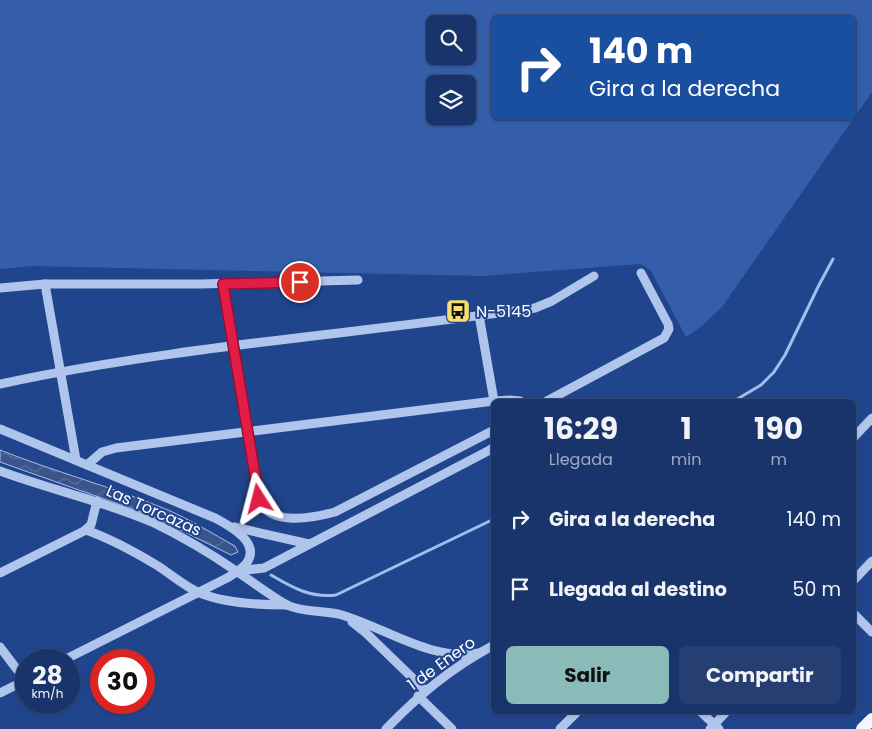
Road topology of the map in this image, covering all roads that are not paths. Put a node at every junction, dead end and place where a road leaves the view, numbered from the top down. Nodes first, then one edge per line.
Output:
1 (641, 273) dead end
2 (594, 276) dead end
3 (358, 280) dead end
4 (45, 284) junction
5 (223, 284) junction
6 (0, 288) edge
7 (479, 315) junction
8 (234, 346) junction
9 (61, 371) junction
10 (0, 384) edge
11 (494, 399) edge
12 (551, 399) edge
13 (491, 401) edge
14 (872, 418) edge
15 (0, 429) edge
16 (248, 432) junction
17 (491, 432) edge
18 (856, 435) edge
19 (491, 449) edge
20 (76, 460) junction
21 (87, 465) junction
22 (0, 470) edge
23 (97, 501) junction
24 (230, 526) junction
25 (86, 530) junction
26 (309, 544) junction
27 (872, 561) edge
28 (237, 571) junction
29 (0, 573) edge
30 (856, 578) edge
31 (198, 593) junction
32 (288, 605) junction
33 (341, 615) junction
34 (856, 616) edge
35 (872, 632) edge
36 (0, 646) edge
37 (491, 646) edge
38 (80, 652) edge
39 (479, 652) junction
40 (15, 666) edge
41 (15, 686) edge
42 (0, 693) edge
43 (422, 693) junction
44 (575, 714) edge
45 (702, 714) edge
46 (725, 714) edge
47 (872, 719) edge
48 (714, 728) edge
49 (386, 729) edge
50 (452, 729) edge
51 (560, 729) edge
52 (862, 729) edge

1 - 12 street
2 - 7 street
3 - 5 street
4 - 5 street
4 - 6 street
4 - 9 street
5 - 8 street
7 - 8 street
7 - 11 street
8 - 9 street
8 - 16 street
9 - 10 street
9 - 20 street
13 - 16 street
14 - 18 street
15 - 20 street
16 - 17 street
16 - 21 street
19 - 26 street
20 - 21 street
21 - 24 street
22 - 23 street, Las Torcazas
23 - 25 street
23 - 28 street, Las Torcazas
24 - 26 street
24 - 28 street
25 - 29 street
25 - 31 street
26 - 28 street
27 - 30 street
28 - 31 street
28 - 32 street, Las Torcazas
31 - 32 street
31 - 38 street
32 - 33 street, Las Torcazas
33 - 39 street, Las Torcazas
33 - 43 street, Las Torcazas
34 - 35 street
36 - 40 street
37 - 39 street, 1 de Enero
39 - 43 street, 1 de Enero
41 - 42 street
43 - 49 street, 1 de Enero
43 - 50 street, Las Torcazas
44 - 51 street
45 - 48 street
46 - 48 street
47 - 52 main road

